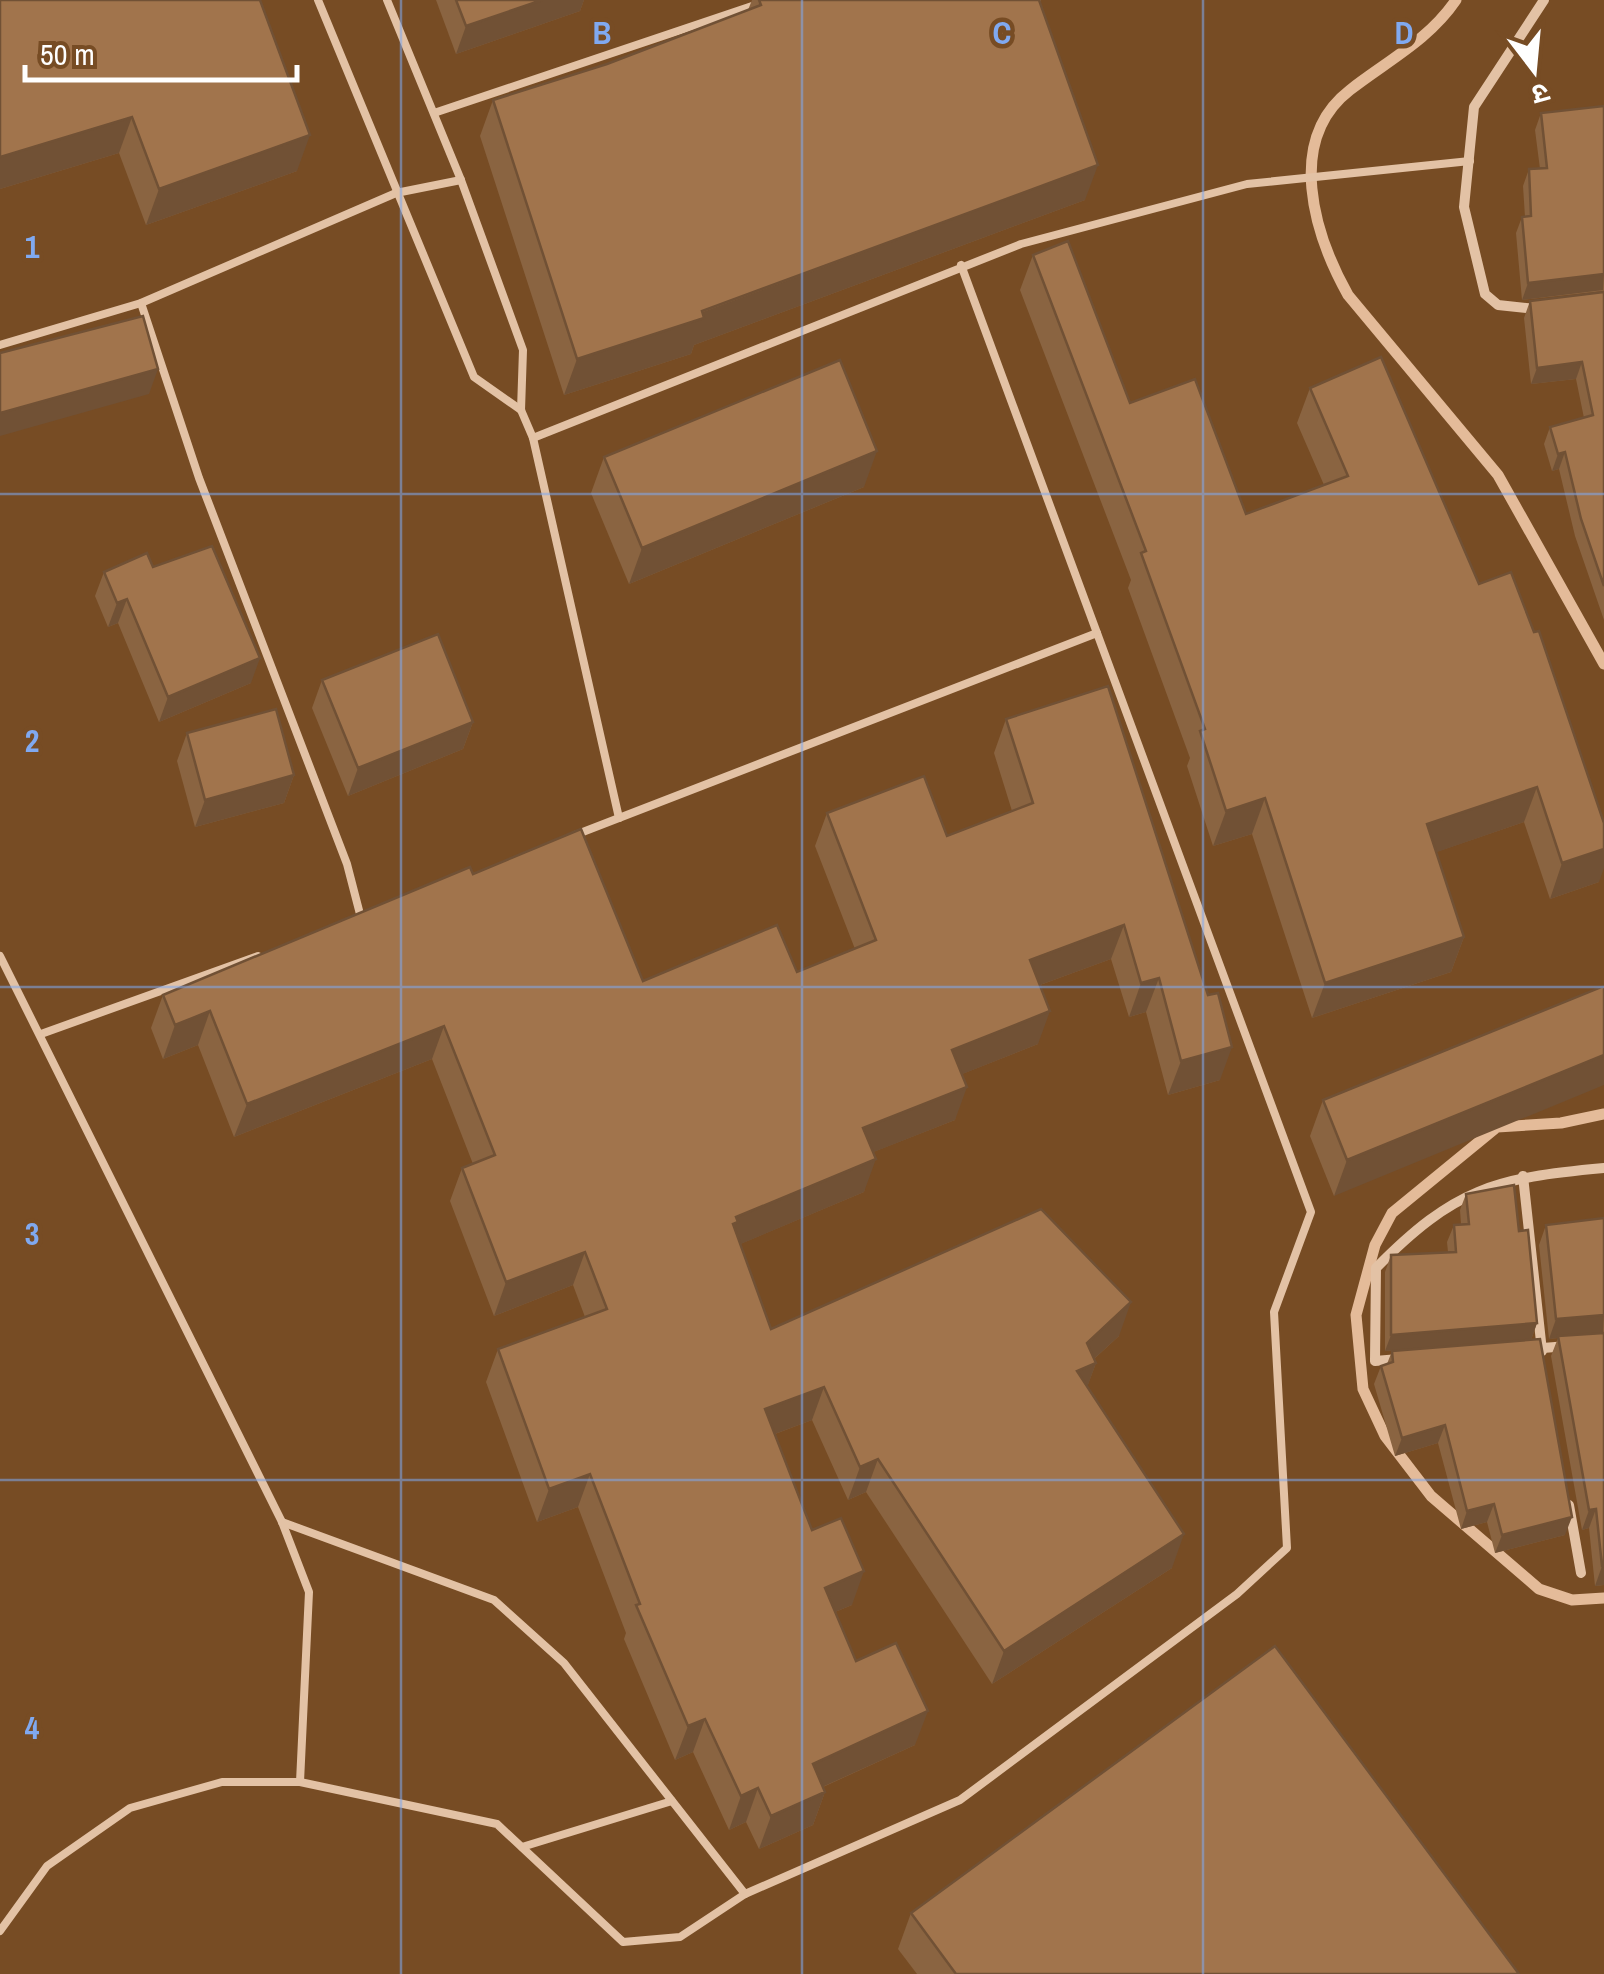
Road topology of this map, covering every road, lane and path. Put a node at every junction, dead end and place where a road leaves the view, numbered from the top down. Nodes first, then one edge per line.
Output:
1 (318, 0) edge
2 (387, 0) edge
3 (770, 0) edge
4 (1544, 0) edge
5 (434, 113) junction
6 (1470, 161) junction
7 (461, 180) junction
8 (396, 193) junction
9 (962, 265) junction
10 (140, 303) junction
11 (1550, 307) edge
12 (0, 345) edge
13 (521, 410) junction
14 (532, 438) junction
15 (1097, 633) junction
16 (619, 818) junction
17 (564, 839) edge
18 (380, 911) edge
19 (361, 918) junction
20 (344, 925) edge
21 (272, 950) edge
22 (0, 956) edge
23 (41, 1034) junction
24 (1604, 1168) edge
25 (1523, 1176) junction
26 (1588, 1344) edge
27 (1542, 1348) junction
28 (1523, 1350) edge
29 (1412, 1358) edge
30 (1545, 1367) edge
31 (1568, 1498) edge
32 (282, 1522) junction
33 (1581, 1574) dead end
34 (300, 1782) junction
35 (672, 1801) junction
36 (522, 1847) junction
37 (746, 1894) junction
38 (0, 1930) edge

1 - 8 lane
2 - 5 lane
3 - 5 lane
4 - 6 street
5 - 7 lane
6 - 9 lane
6 - 11 street
7 - 8 lane
7 - 13 lane
8 - 10 lane
8 - 13 lane
9 - 14 lane
9 - 15 lane
10 - 12 lane
10 - 19 lane
13 - 14 lane
14 - 16 lane
15 - 16 lane
15 - 37 lane
16 - 17 lane
18 - 19 lane
19 - 20 lane
21 - 23 lane
22 - 23 lane
23 - 32 lane
24 - 25 street
25 - 27 street
25 - 29 street
26 - 27 street
27 - 28 street
27 - 30 street
31 - 33 street
32 - 34 lane
32 - 35 lane
34 - 36 lane
34 - 38 lane
35 - 36 lane
35 - 37 lane
36 - 37 lane

